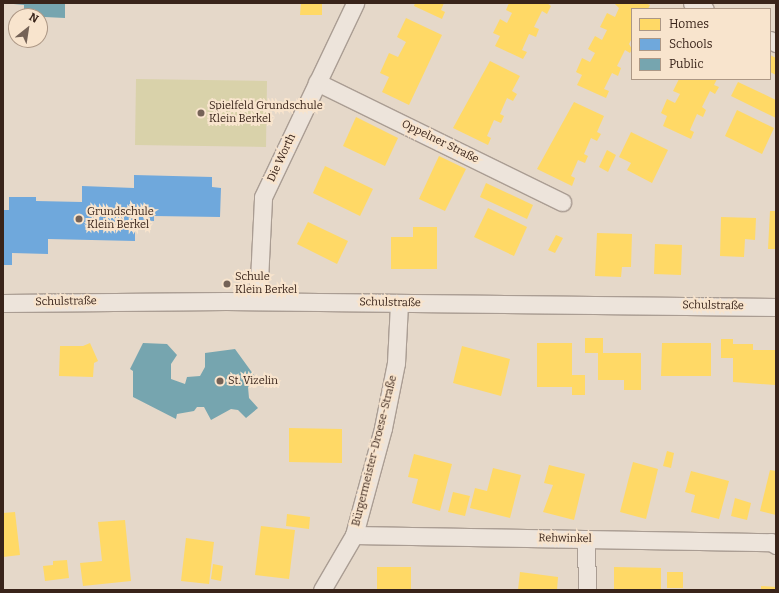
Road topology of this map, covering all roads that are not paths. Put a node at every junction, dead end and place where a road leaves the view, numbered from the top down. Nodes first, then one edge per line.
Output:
1 (355, 3) edge
2 (692, 3) edge
3 (703, 8) edge
4 (318, 82) junction
5 (562, 202) dead end
6 (258, 301) junction
7 (3, 303) edge
8 (399, 303) junction
9 (776, 307) edge
10 (354, 535) junction
11 (586, 539) junction
12 (776, 545) edge
13 (322, 590) edge
14 (587, 590) edge

1 - 4 street, Die Worth
2 - 3 street
4 - 5 street, Oppelner Straße
4 - 6 street, Die Worth
6 - 7 street, Schulstraße
6 - 8 street, Schulstraße
8 - 9 street, Schulstraße
8 - 10 street, Bürgermeister-Droese-Straße
10 - 11 street, Rehwinkel
10 - 13 street, Bürgermeister-Droese-Straße
11 - 12 street, Rehwinkel
11 - 14 street

